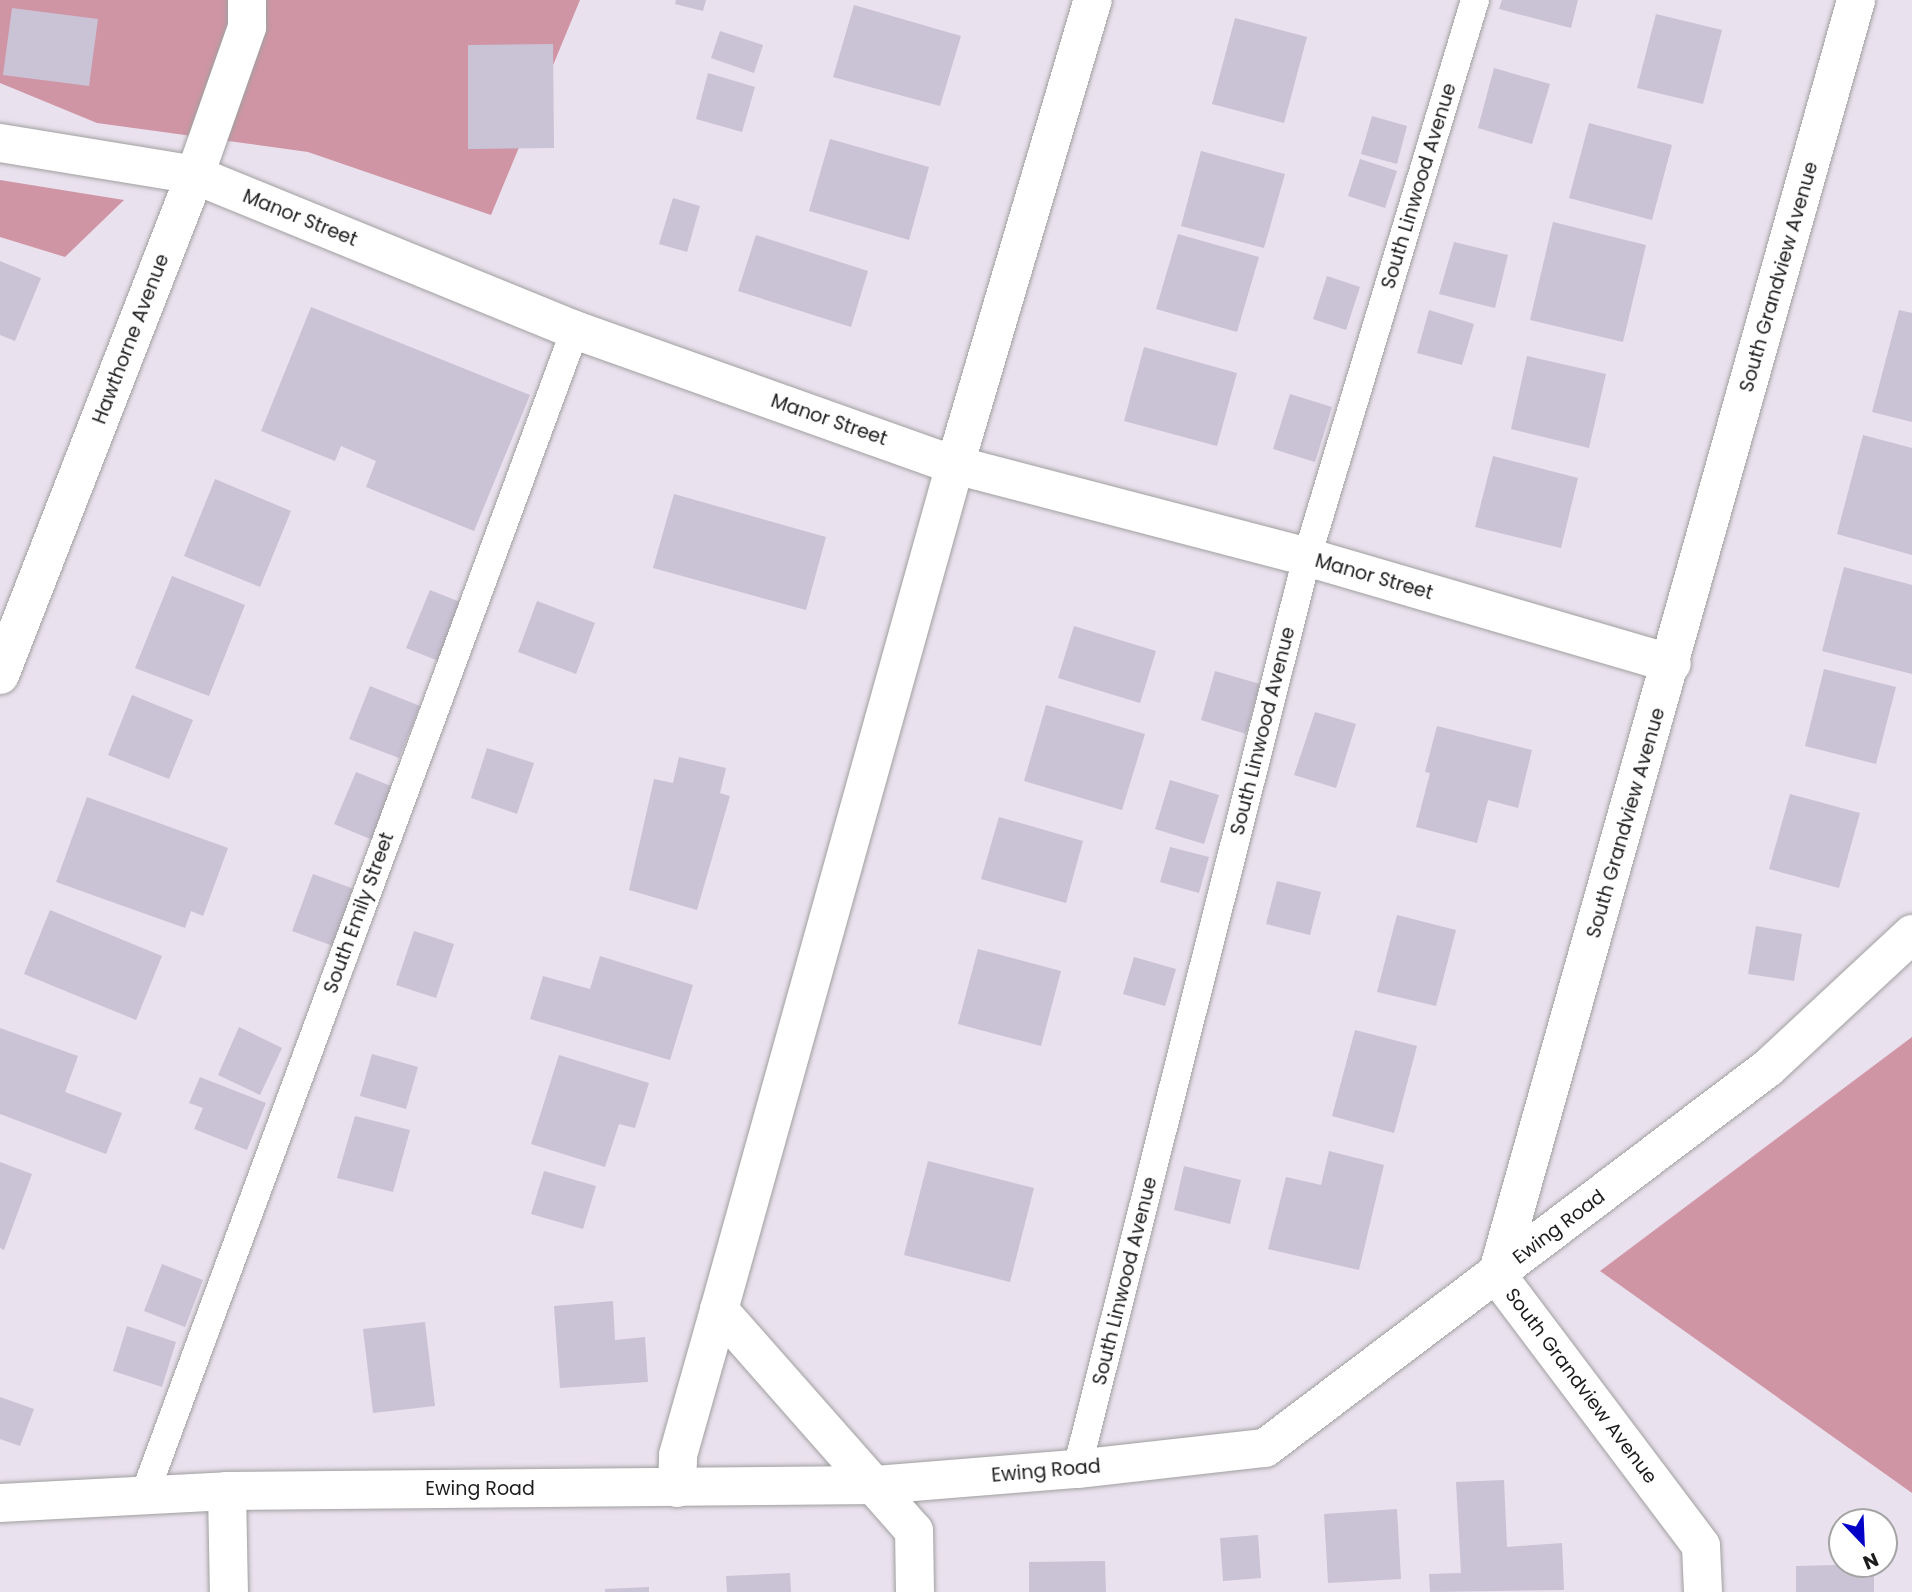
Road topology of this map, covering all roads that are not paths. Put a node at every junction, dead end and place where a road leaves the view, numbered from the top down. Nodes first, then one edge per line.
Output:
1 (247, 0) edge
2 (1093, 0) edge
3 (1475, 0) edge
4 (1856, 0) edge
5 (0, 143) edge
6 (195, 175) junction
7 (575, 330) junction
8 (955, 465) junction
9 (1307, 557) junction
10 (1672, 664) junction
11 (0, 675) edge
12 (1912, 934) edge
13 (1497, 1275) junction
14 (719, 1310) junction
15 (1077, 1469) junction
16 (876, 1485) junction
17 (677, 1488) junction
18 (227, 1491) junction
19 (144, 1496) junction
20 (0, 1503) edge
21 (229, 1592) edge
22 (915, 1592) edge
23 (1703, 1592) edge

1 - 6 street, Hawthorne Avenue
2 - 8 street
3 - 9 lane, South Linwood Avenue
4 - 10 street, South Grandview Avenue
5 - 6 street, Manor Street
6 - 7 street, Manor Street
6 - 11 street, Hawthorne Avenue
7 - 8 street, Manor Street
7 - 19 lane, South Emily Street
8 - 9 street, Manor Street
8 - 14 street
9 - 10 street, Manor Street
9 - 15 lane, South Linwood Avenue
10 - 13 street, South Grandview Avenue
12 - 13 street, Ewing Road
13 - 15 street, Ewing Road
13 - 23 street, South Grandview Avenue
14 - 16 street
14 - 17 street
15 - 16 street, Ewing Road
16 - 17 street, Ewing Road
16 - 22 street
17 - 18 street, Ewing Road
18 - 19 street, Ewing Road
18 - 21 street
19 - 20 street, Ewing Road

